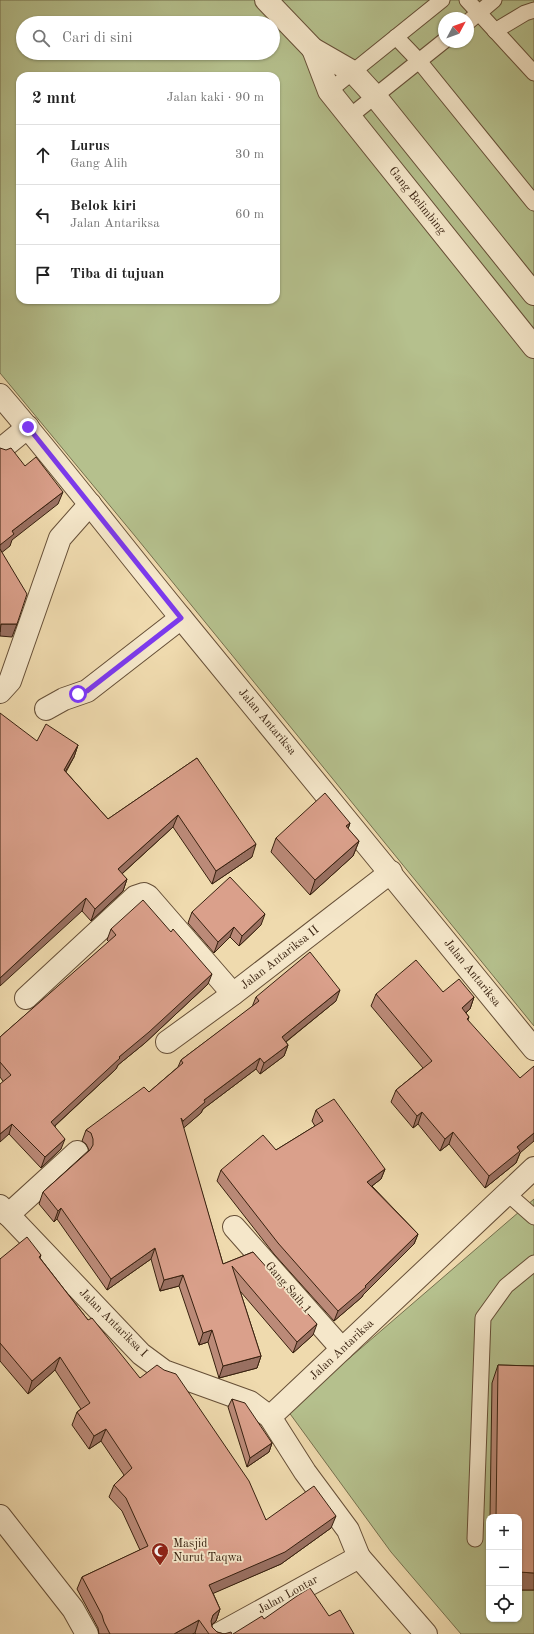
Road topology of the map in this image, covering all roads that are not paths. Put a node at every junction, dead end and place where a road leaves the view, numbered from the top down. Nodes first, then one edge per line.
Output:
1 (266, 0) edge
2 (442, 0) edge
3 (467, 0) edge
4 (494, 0) edge
5 (534, 10) edge
6 (471, 12) edge
7 (474, 16) edge
8 (474, 18) edge
9 (495, 31) junction
10 (396, 37) junction
11 (438, 46) edge
12 (314, 49) junction
13 (420, 61) junction
14 (353, 72) junction
15 (534, 73) edge
16 (329, 91) junction
17 (375, 96) junction
18 (349, 116) junction
19 (534, 203) edge
20 (534, 294) edge
21 (534, 346) edge
22 (0, 395) edge
23 (28, 427) junction
24 (0, 450) edge
25 (90, 504) junction
26 (181, 618) junction
27 (0, 692) edge
28 (46, 709) dead end
29 (391, 872) junction
30 (234, 994) junction
31 (26, 998) dead end
32 (167, 1042) dead end
33 (534, 1049) edge
34 (77, 1152) dead end
35 (534, 1168) edge
36 (508, 1194) junction
37 (4, 1210) edge
38 (534, 1217) edge
39 (234, 1227) dead end
40 (534, 1263) edge
41 (342, 1349) junction
42 (270, 1417) junction
43 (0, 1516) edge
44 (475, 1539) dead end
45 (359, 1557) junction
46 (87, 1634) edge
47 (219, 1634) edge
48 (426, 1634) edge

1 - 12 street, Gang Belimbing
2 - 10 lane
3 - 6 lane
4 - 7 lane
5 - 9 lane
8 - 9 lane
9 - 15 lane
10 - 13 lane
10 - 14 lane
11 - 13 lane
12 - 14 street, Gang Belimbing
12 - 16 street, Gang Belimbing
13 - 17 lane
13 - 19 lane
14 - 16 lane
14 - 17 street, Gang Belimbing
16 - 18 street, Gang Belimbing
17 - 18 lane
17 - 20 street, Gang Belimbing
18 - 21 street, Gang Belimbing
22 - 23 street, Jalan Antariksa
23 - 24 street
23 - 25 street, Jalan Antariksa
25 - 26 street, Jalan Antariksa
25 - 27 street
26 - 28 street
26 - 29 street, Jalan Antariksa
29 - 30 street, Jalan Antariksa II
29 - 33 street, Jalan Antariksa
30 - 31 street
30 - 32 street, Jalan Antariksa II
34 - 37 street
35 - 36 street, Jalan Antariksa
36 - 38 lane
36 - 41 street, Jalan Antariksa
37 - 42 street, Jalan Antariksa I
39 - 41 street, Gang Saih 1
40 - 44 lane
41 - 42 street, Jalan Antariksa
42 - 45 street
43 - 46 street
45 - 47 street, Jalan Lontar
45 - 48 street

